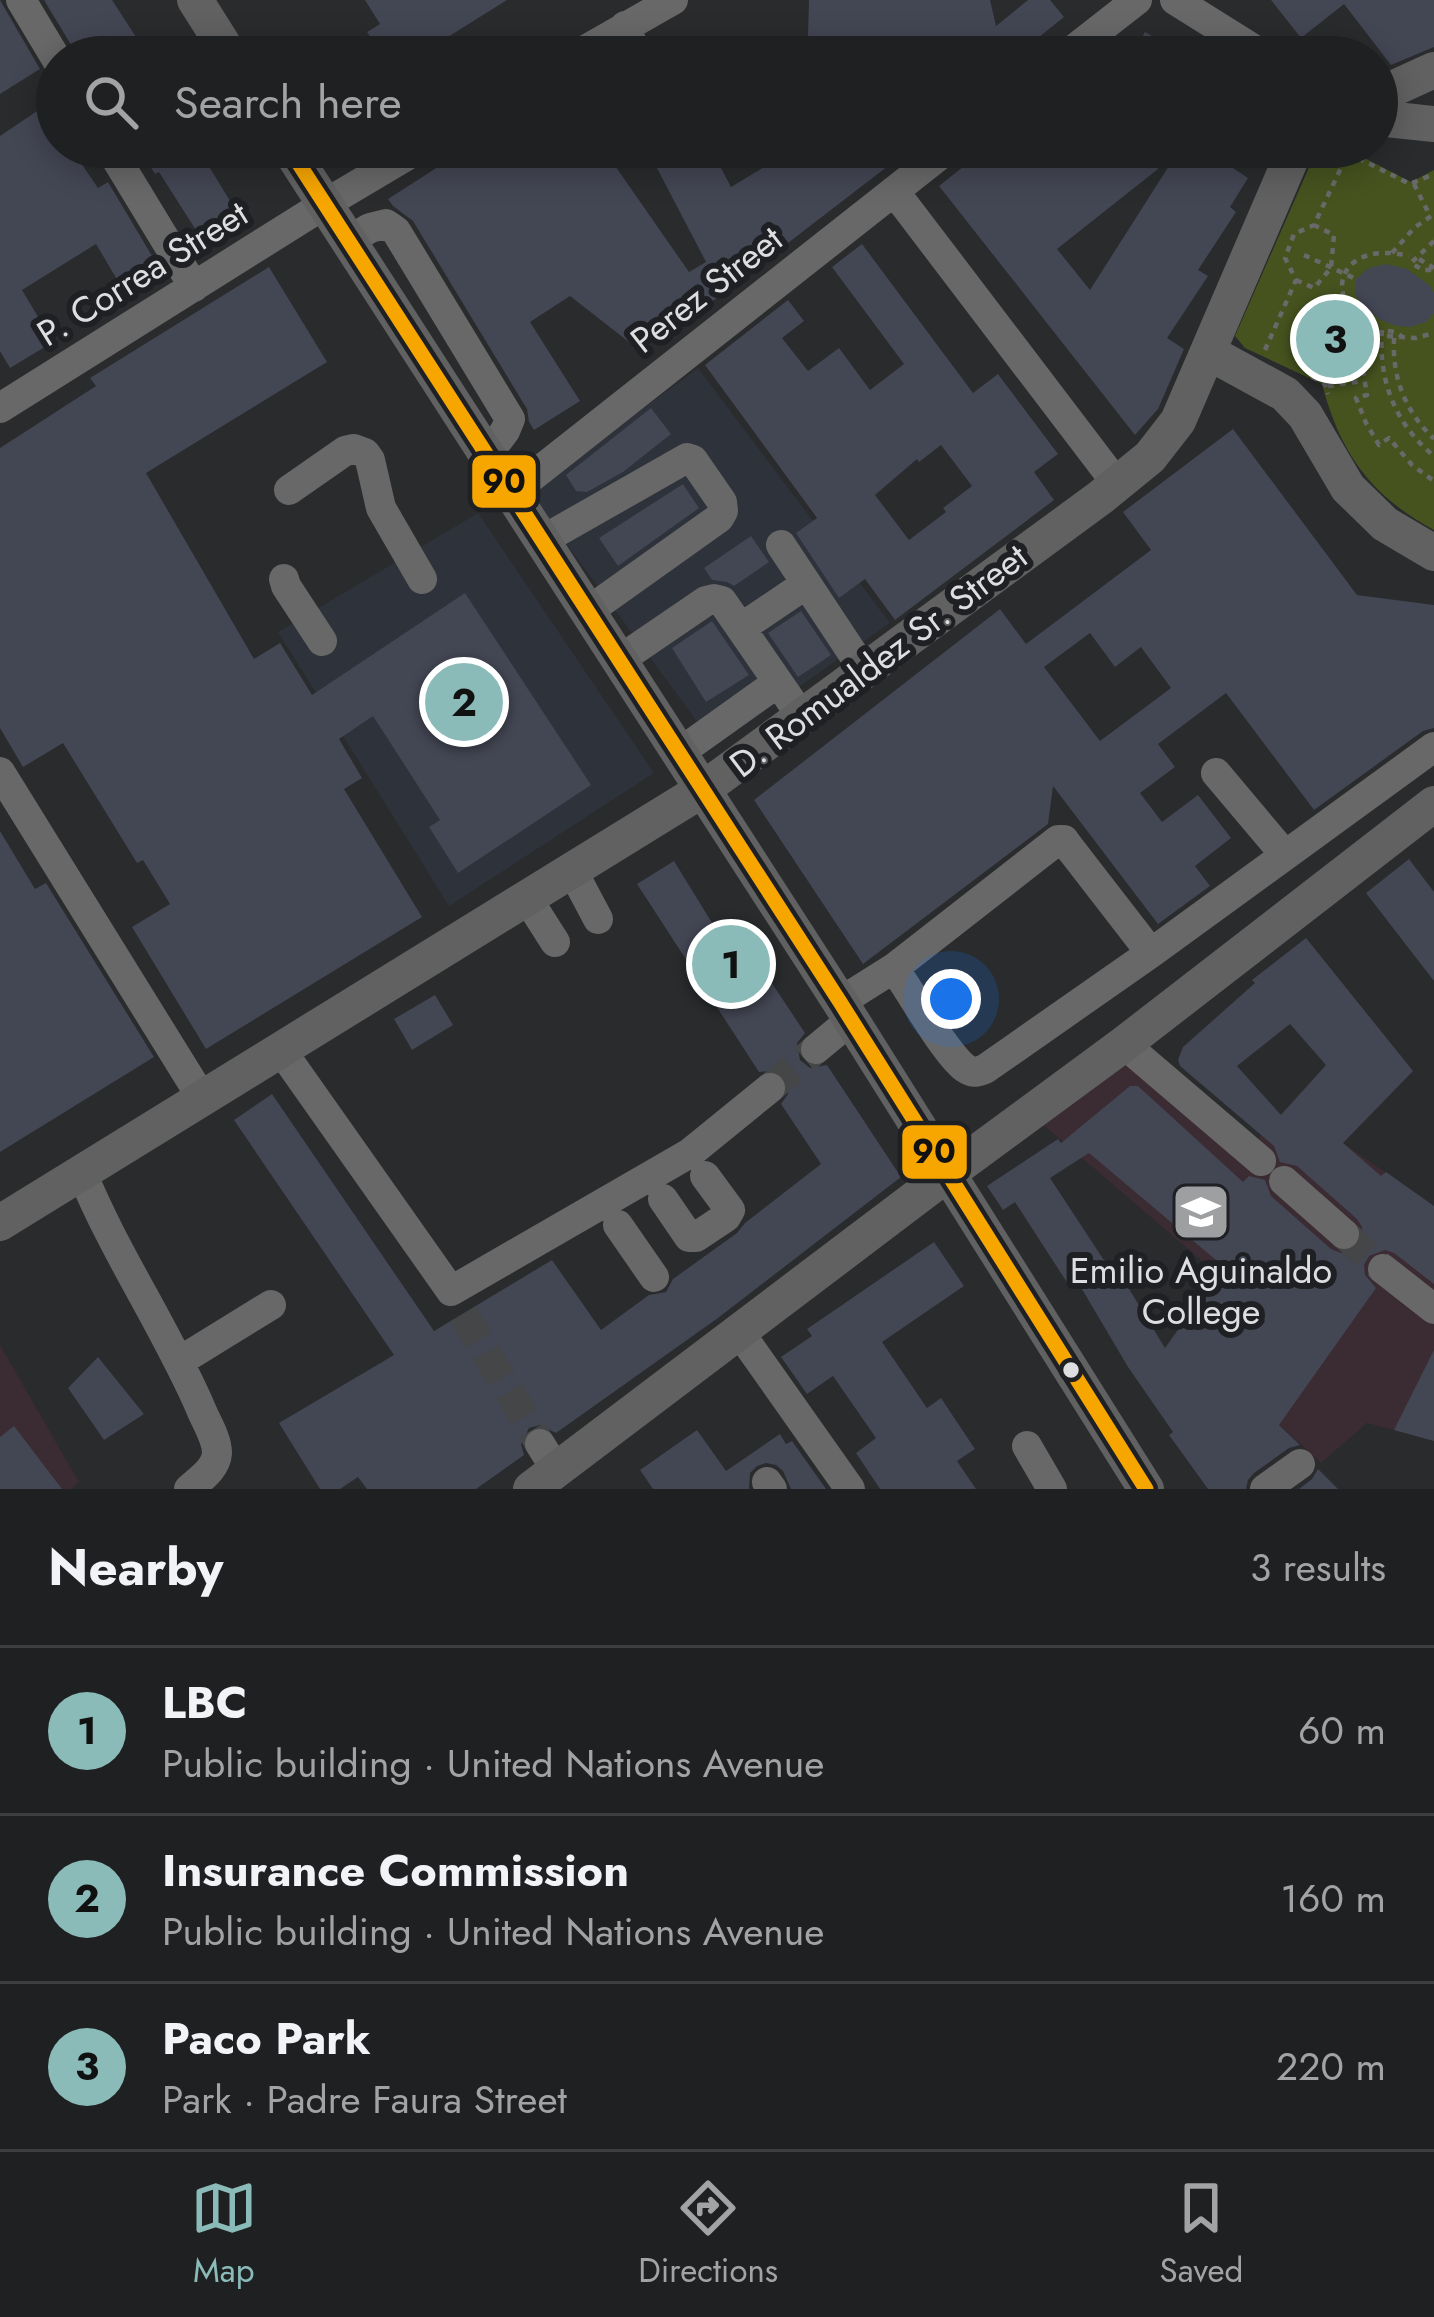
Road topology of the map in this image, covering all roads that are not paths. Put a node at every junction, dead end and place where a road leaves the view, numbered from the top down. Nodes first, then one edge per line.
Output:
1 (21, 0) edge
2 (195, 0) edge
3 (673, 0) edge
4 (1136, 0) edge
5 (1175, 0) edge
6 (625, 26) junction
7 (43, 36) edge
8 (218, 36) edge
9 (608, 36) edge
10 (629, 36) edge
11 (1091, 36) edge
12 (1232, 36) edge
13 (1434, 70) edge
14 (1398, 86) edge
15 (1398, 120) edge
16 (1434, 124) edge
17 (122, 168) edge
18 (302, 168) edge
19 (386, 168) edge
20 (923, 168) edge
21 (1287, 168) edge
22 (894, 191) junction
23 (325, 204) junction
24 (194, 287) junction
25 (1208, 352) junction
26 (0, 408) edge
27 (1117, 484) junction
28 (290, 490) dead end
29 (510, 494) junction
30 (541, 541) junction
31 (781, 545) dead end
32 (1434, 553) edge
33 (284, 579) dead end
34 (422, 579) dead end
35 (806, 584) junction
36 (587, 612) junction
37 (741, 628) junction
38 (322, 640) dead end
39 (618, 661) junction
40 (865, 671) junction
41 (778, 683) junction
42 (802, 717) junction
43 (1434, 747) edge
44 (679, 753) junction
45 (0, 772) edge
46 (1216, 773) dead end
47 (702, 790) junction
48 (1434, 804) edge
49 (1285, 855) junction
50 (572, 870) junction
51 (527, 898) junction
52 (598, 919) dead end
53 (555, 942) dead end
54 (1151, 953) junction
55 (895, 968) junction
56 (845, 1011) junction
57 (1124, 1044) junction
58 (816, 1049) tunnel mouth
59 (281, 1050) junction
60 (770, 1088) tunnel mouth
61 (202, 1098) junction
62 (82, 1172) junction
63 (946, 1174) junction
64 (705, 1176) dead end
65 (663, 1199) dead end
66 (0, 1223) edge
67 (618, 1225) dead end
68 (1344, 1234) tunnel mouth
69 (1383, 1269) tunnel mouth
70 (654, 1277) dead end
71 (271, 1305) dead end
72 (1434, 1309) edge
73 (740, 1333) junction
74 (180, 1361) junction
75 (1028, 1446) dead end
76 (1300, 1464) dead end
77 (542, 1467) edge
78 (1138, 1486) edge
79 (189, 1489) edge
80 (850, 1489) edge
81 (1052, 1489) edge
82 (1265, 1489) edge

1 - 7 street
2 - 8 main road
3 - 6 street
4 - 11 street
5 - 12 street
6 - 9 street
6 - 10 street
13 - 14 main road
15 - 16 main road
17 - 24 street
18 - 23 main road
19 - 23 street, P. Correa Street
20 - 22 street, Perez Street
21 - 25 main road, D. Romualdez Sr. Street
22 - 27 street
22 - 29 street, Perez Street
23 - 24 street, P. Correa Street
23 - 29 main road
24 - 26 street, P. Correa Street
25 - 27 main road, D. Romualdez Sr. Street
25 - 32 main road
27 - 40 main road, D. Romualdez Sr. Street
28 - 34 street
29 - 30 main road
30 - 36 main road
30 - 36 street
31 - 35 street
33 - 38 street
35 - 37 street
35 - 40 street
36 - 39 main road
37 - 39 street
37 - 41 street
39 - 44 main road
40 - 42 main road, D. Romualdez Sr. Street
41 - 42 street
41 - 44 street
42 - 47 main road, D. Romualdez Sr. Street
43 - 49 street
44 - 47 main road
45 - 61 street
46 - 49 street
47 - 50 main road, D. Romualdez Sr. Street
47 - 56 main road
48 - 57 main road
49 - 54 street
50 - 51 main road, D. Romualdez Sr. Street
50 - 52 street
51 - 53 street
51 - 59 main road, D. Romualdez Sr. Street
54 - 55 street
54 - 55 street
55 - 56 street
56 - 58 street
56 - 63 main road
57 - 63 main road
57 - 68 street
59 - 60 street
59 - 61 main road, D. Romualdez Sr. Street
61 - 62 main road, D. Romualdez Sr. Street
62 - 66 main road, D. Romualdez Sr. Street
62 - 74 street
63 - 73 main road
63 - 78 main road
64 - 65 street
67 - 70 street
69 - 72 street
71 - 74 street
73 - 77 main road
73 - 80 street
74 - 79 street
75 - 81 street
76 - 82 street

